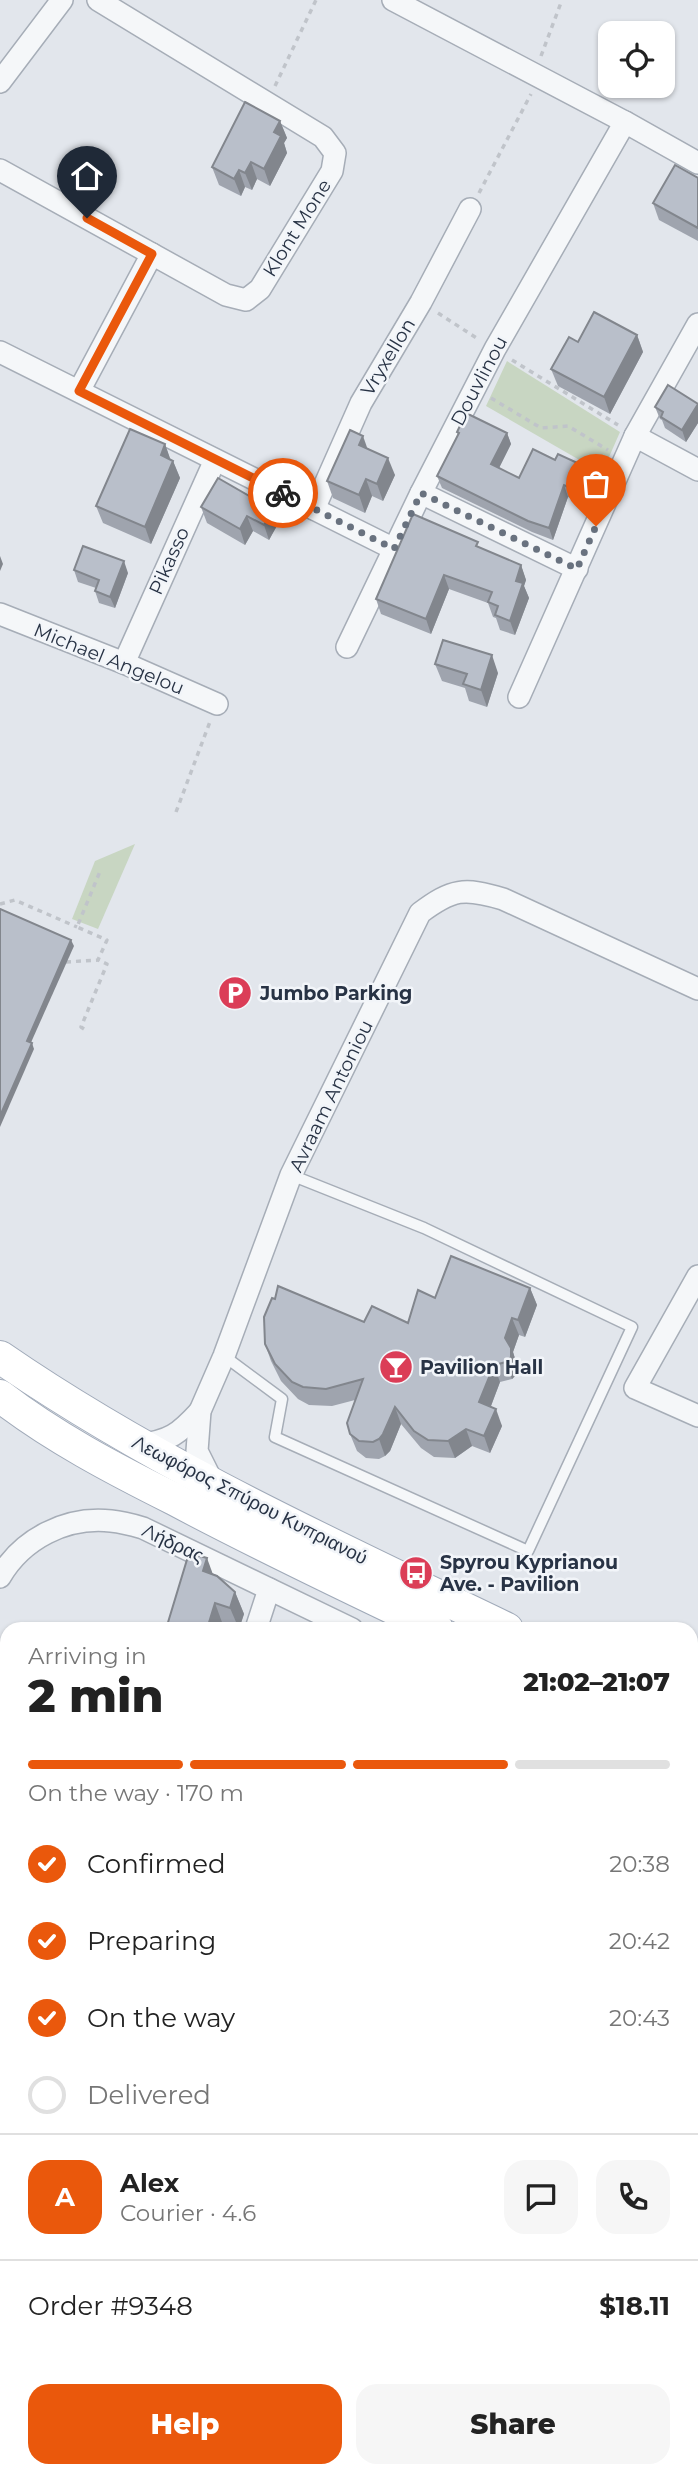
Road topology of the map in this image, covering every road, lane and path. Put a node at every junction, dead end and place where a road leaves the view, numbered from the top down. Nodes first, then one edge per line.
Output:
1 (62, 0) edge
2 (98, 0) edge
3 (316, 0) edge
4 (393, 0) edge
5 (562, 0) edge
6 (537, 76) junction
7 (0, 82) edge
8 (266, 104) junction
9 (625, 122) junction
10 (698, 163) edge
11 (0, 170) edge
12 (470, 209) joint
13 (152, 254) junction
14 (421, 302) junction
15 (698, 324) edge
16 (495, 349) junction
17 (0, 352) edge
18 (475, 388) junction
19 (79, 391) junction
20 (635, 436) junction
21 (215, 460) junction
22 (625, 460) junction
23 (698, 470) edge
24 (421, 493) junction
25 (314, 509) junction
26 (394, 549) junction
27 (577, 569) junction
28 (0, 614) edge
29 (347, 647) dead end
30 (124, 663) junction
31 (519, 697) dead end
32 (217, 704) joint
33 (176, 812) dead end
34 (101, 869) dead end
35 (0, 904) edge
36 (77, 927) junction
37 (98, 960) junction
38 (66, 962) edge
39 (698, 989) edge
40 (84, 1029) dead end
41 (291, 1175) junction
42 (698, 1276) edge
43 (225, 1356) junction
44 (0, 1357) edge
45 (0, 1396) edge
46 (200, 1411) junction
47 (698, 1416) edge
48 (138, 1445) junction
49 (214, 1485) junction
50 (0, 1577) edge
51 (269, 1589) junction
52 (258, 1622) edge
53 (337, 1622) edge
54 (421, 1622) edge
55 (494, 1622) edge

1 - 7 street
2 - 8 street, Klont Mone
3 - 8 path
4 - 6 street
5 - 6 path
6 - 9 street
6 - 12 path
8 - 13 street, Klont Mone
9 - 10 street
9 - 16 street, Douvlinou
11 - 13 street, Klont Mone
12 - 14 street, Vryxellon
13 - 19 street
14 - 16 path
14 - 25 street, Vryxellon
15 - 20 street
16 - 18 street, Douvlinou
16 - 20 path
17 - 19 street
18 - 22 path
18 - 24 street, Douvlinou
19 - 21 street
20 - 22 street
20 - 23 street
21 - 25 street
21 - 30 street, Pikasso
22 - 27 street
24 - 26 street, Douvlinou
24 - 27 street
25 - 26 street
26 - 29 street, Douvlinou
27 - 31 street
28 - 30 street, Michael Angelou
30 - 32 street, Michael Angelou
32 - 33 path
34 - 36 path
35 - 36 path
36 - 37 path
37 - 38 path
37 - 40 path
39 - 41 street, Avraam Antoniou
41 - 43 street, Avraam Antoniou
41 - 43 lane
42 - 47 street
43 - 46 street, Avraam Antoniou
44 - 48 main road, Λεωφόρος Σπύρου Κυπριανού
45 - 54 main road, Λεωφόρος Σπύρου Κυπριανού
46 - 48 street
46 - 49 street
48 - 49 main road, Λεωφόρος Σπύρου Κυπριανού
49 - 55 main road, Λεωφόρος Σπύρου Κυπριανού
50 - 51 street, Λήδρας
51 - 52 street
51 - 53 street, Λήδρας

